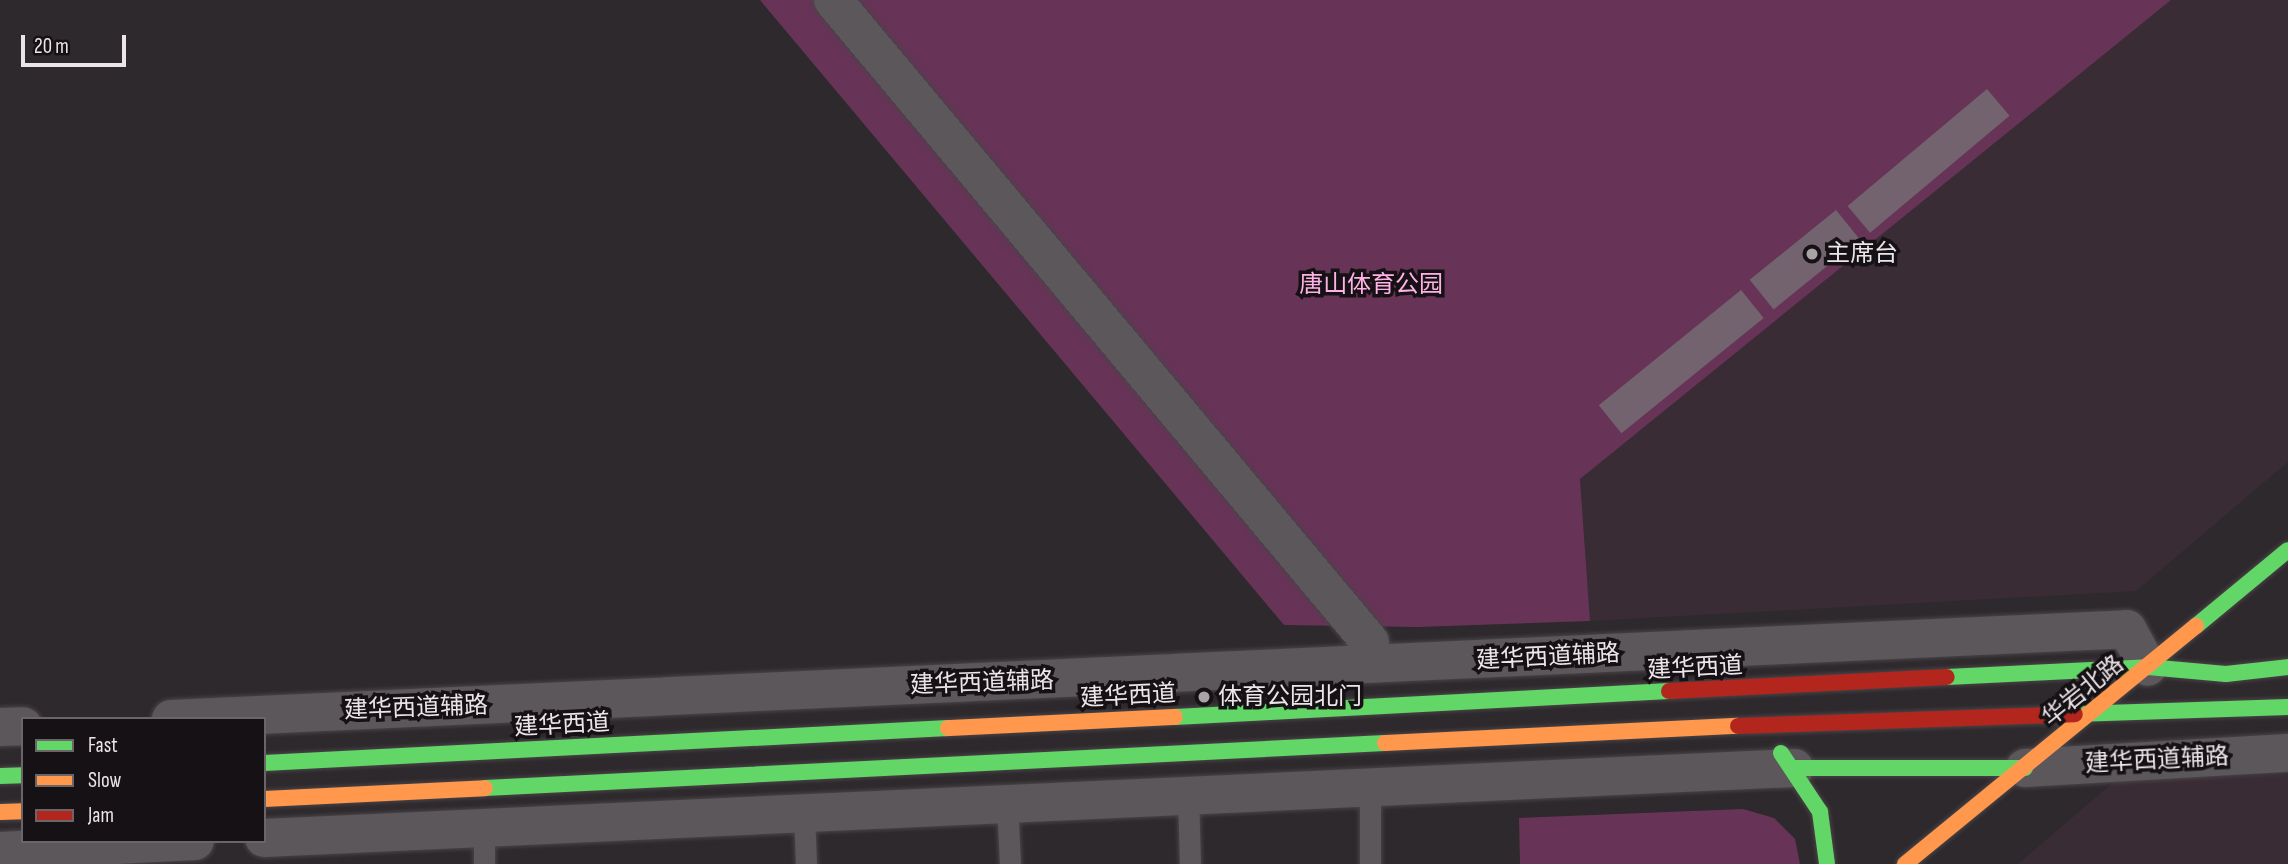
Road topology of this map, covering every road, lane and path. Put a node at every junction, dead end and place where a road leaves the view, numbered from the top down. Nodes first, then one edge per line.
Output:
1 (833, 0) edge
2 (2288, 550) edge
3 (1370, 642) dead end
4 (2148, 667) junction
5 (2288, 667) edge
6 (2288, 708) edge
7 (2093, 714) junction
8 (214, 717) edge
9 (1755, 725) junction
10 (21, 726) edge
11 (0, 727) edge
12 (2288, 753) edge
13 (266, 763) edge
14 (1794, 768) junction
15 (2025, 768) junction
16 (21, 775) edge
17 (0, 776) edge
18 (1370, 786) junction
19 (1188, 793) junction
20 (266, 799) edge
21 (1007, 802) junction
22 (21, 811) edge
23 (0, 812) edge
24 (804, 812) junction
25 (266, 838) edge
26 (185, 843) edge
27 (484, 846) edge
28 (149, 850) edge
29 (0, 851) edge
30 (806, 864) edge
31 (1010, 864) edge
32 (1190, 864) edge
33 (1370, 864) edge
34 (1827, 864) edge
35 (1905, 864) edge

1 - 3 street
2 - 4 main road, 华岩北路
4 - 5 main road, 建华西道
4 - 7 main road, 华岩北路
4 - 8 street, 建华西道辅路
4 - 13 main road, 建华西道
6 - 7 main road
7 - 9 main road
7 - 15 main road, 华岩北路
9 - 14 main road
9 - 20 main road
10 - 11 street
12 - 15 street, 建华西道辅路
14 - 15 main road
14 - 18 street
14 - 34 main road
15 - 35 main road, 华岩北路
16 - 17 main road
18 - 19 street
18 - 33 lane
19 - 21 street
19 - 32 lane
21 - 24 street
21 - 31 lane
22 - 23 main road
24 - 27 street
24 - 30 lane
25 - 27 street
26 - 28 street
28 - 29 street

